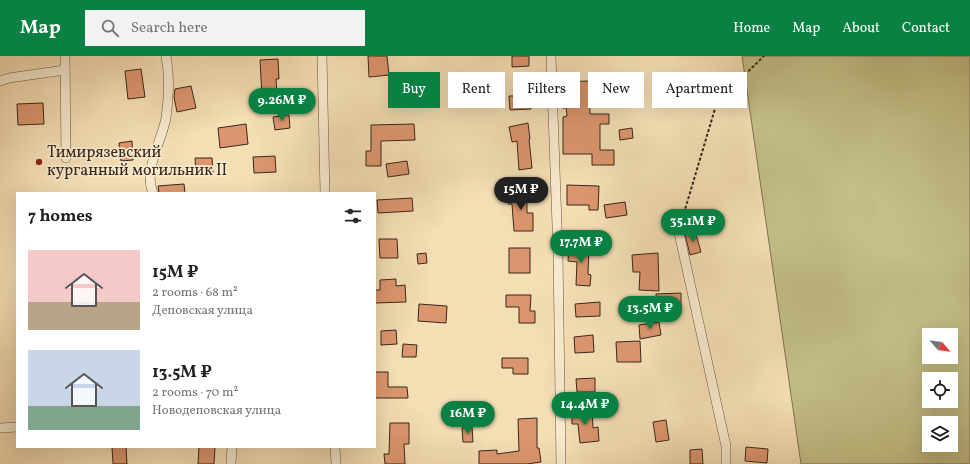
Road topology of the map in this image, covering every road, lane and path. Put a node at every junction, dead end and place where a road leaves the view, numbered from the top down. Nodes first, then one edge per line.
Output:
1 (65, 56) edge
2 (166, 56) edge
3 (322, 56) edge
4 (551, 56) edge
5 (764, 56) edge
6 (65, 70) junction
7 (0, 81) edge
8 (66, 158) dead end
9 (153, 192) edge
10 (325, 192) edge
11 (679, 233) joint
12 (16, 427) edge
13 (0, 428) edge
14 (232, 448) edge
15 (335, 448) edge
16 (232, 464) edge
17 (336, 464) edge
18 (561, 464) edge
19 (726, 464) edge

1 - 6 street
2 - 9 street
3 - 10 street
4 - 18 street
5 - 11 path
6 - 7 street
6 - 8 street
11 - 19 street
12 - 13 street
14 - 16 street
15 - 17 street

